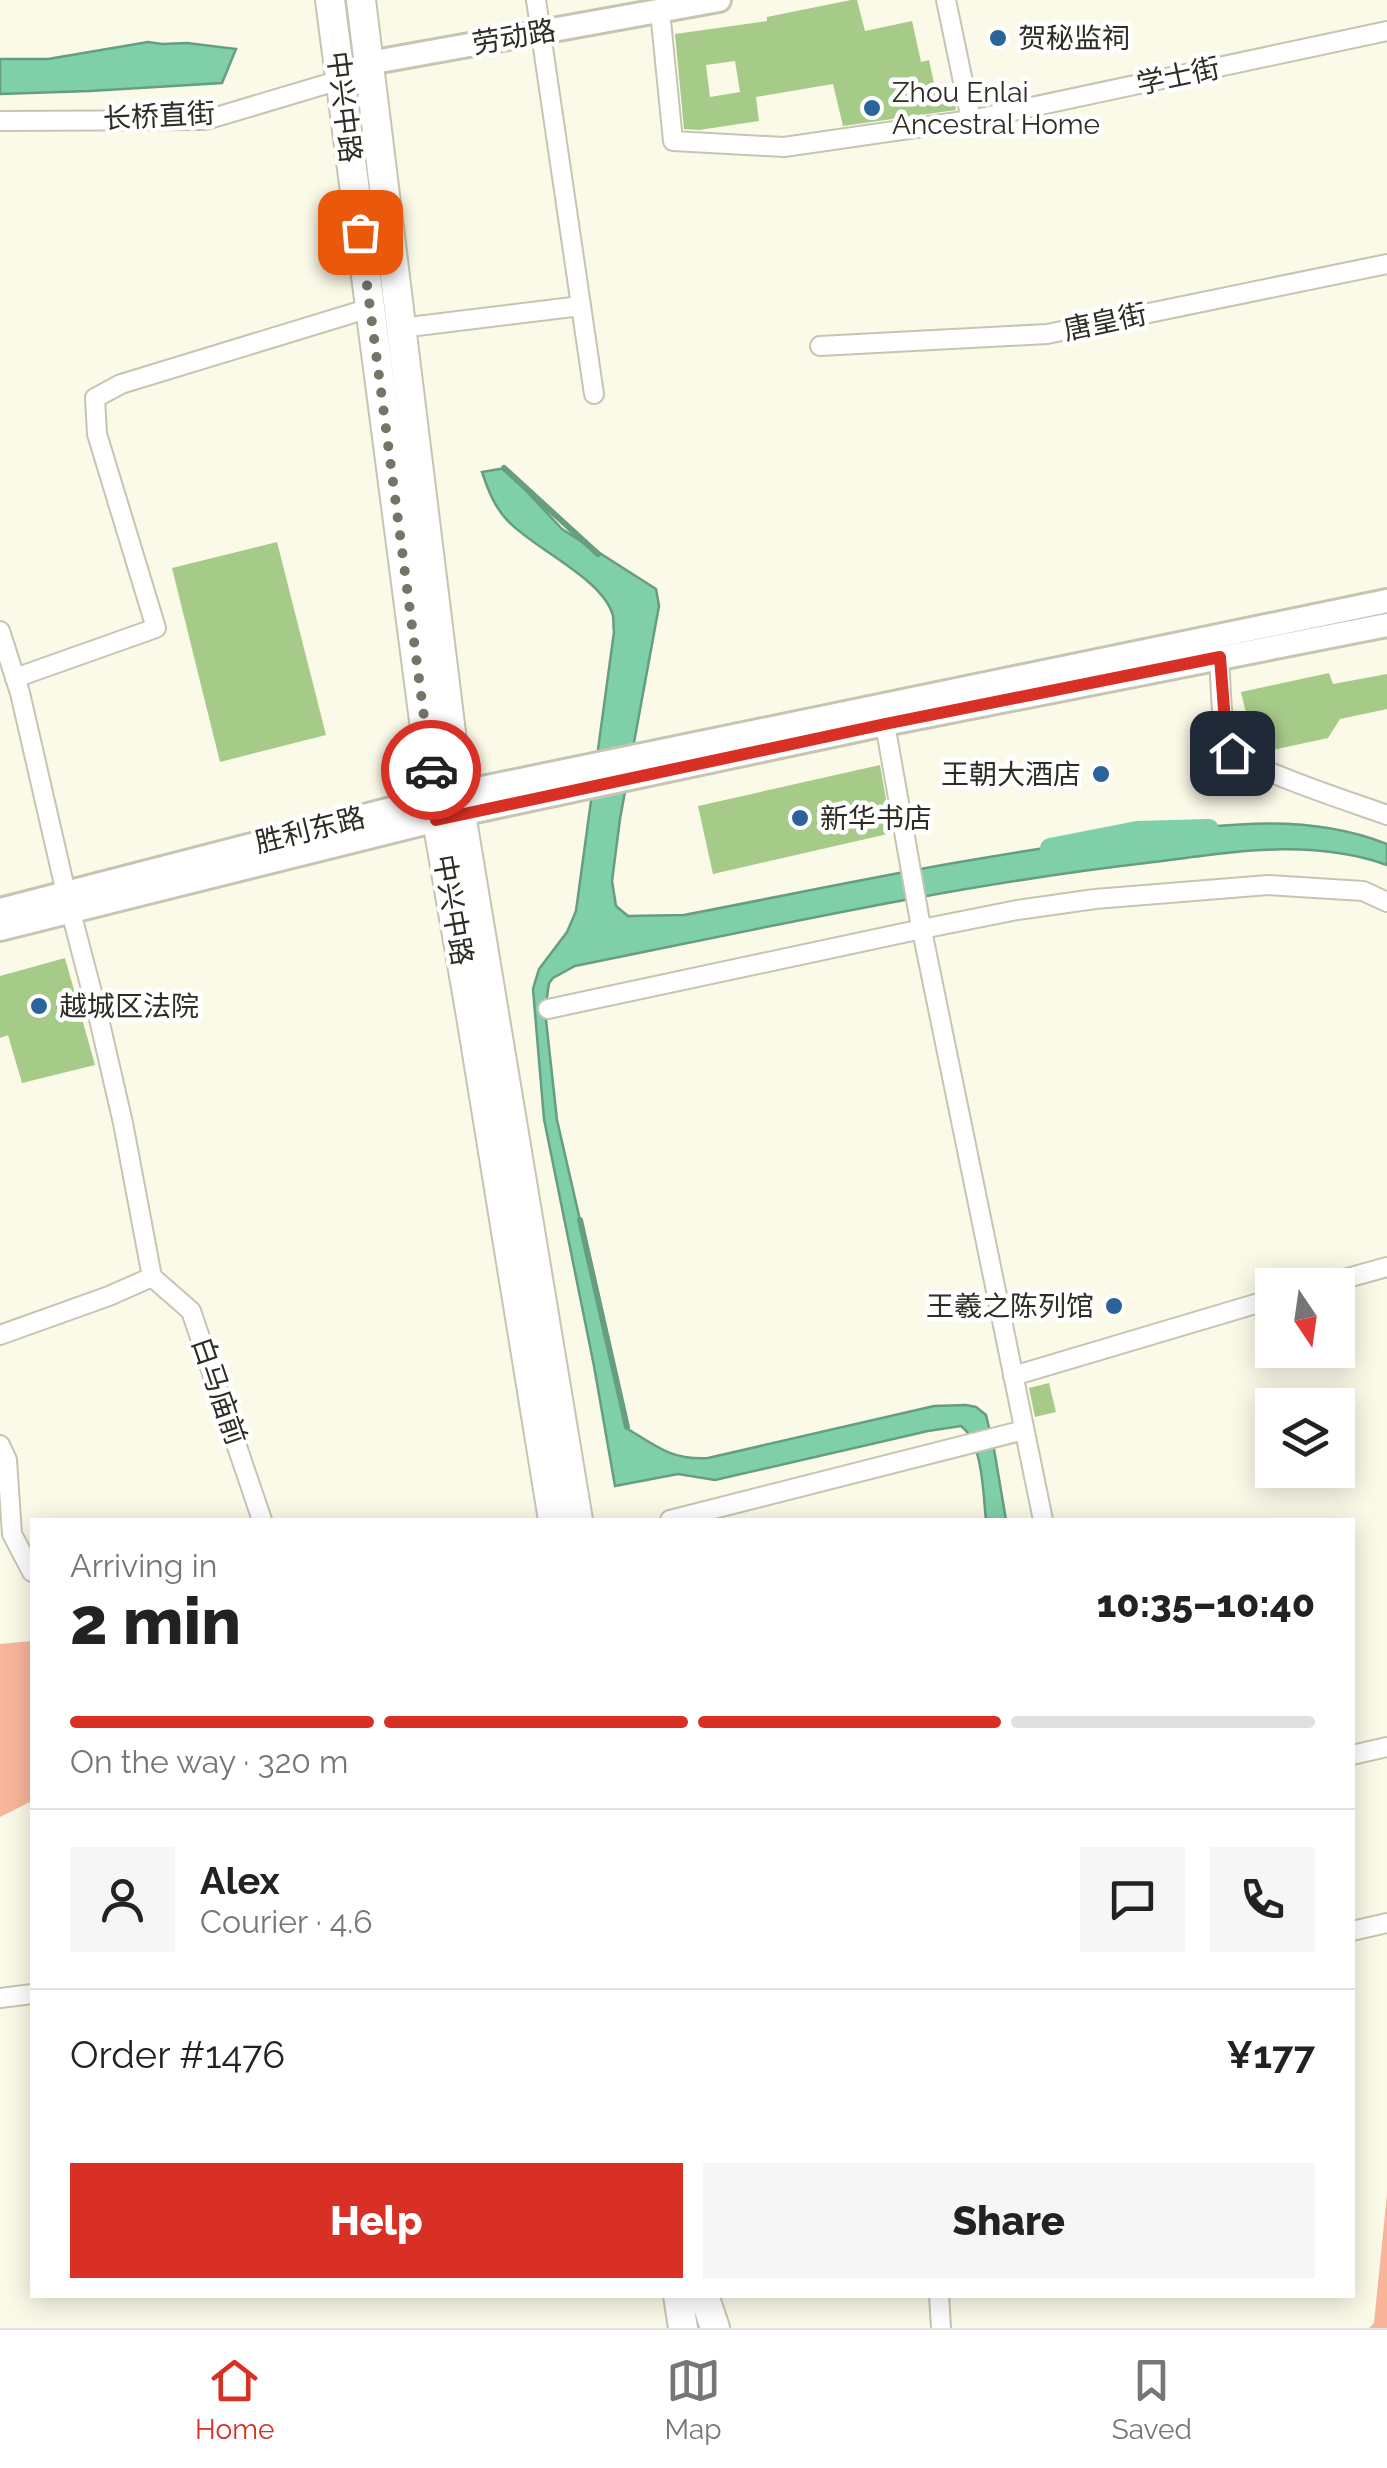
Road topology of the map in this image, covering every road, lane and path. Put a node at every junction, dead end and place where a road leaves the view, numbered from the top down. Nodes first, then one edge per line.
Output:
1 (330, 0) edge
2 (361, 0) edge
3 (536, 0) edge
4 (719, 0) edge
5 (946, 0) edge
6 (660, 10) junction
7 (540, 32) junction
8 (1387, 32) edge
9 (369, 63) junction
10 (340, 80) junction
11 (972, 120) junction
12 (0, 121) edge
13 (1387, 264) edge
14 (581, 306) junction
15 (370, 308) junction
16 (402, 328) junction
17 (820, 346) dead end
18 (594, 394) dead end
19 (1387, 601) edge
20 (1387, 625) edge
21 (0, 631) edge
22 (1220, 657) junction
23 (15, 678) junction
24 (885, 724) junction
25 (645, 765) junction
26 (448, 806) junction
27 (1387, 816) edge
28 (68, 902) junction
29 (1387, 902) edge
30 (0, 910) edge
31 (920, 922) junction
32 (0, 929) edge
33 (548, 1009) dead end
34 (1387, 1267) edge
35 (1355, 1276) edge
36 (152, 1277) junction
37 (1255, 1304) edge
38 (0, 1334) edge
39 (1013, 1376) junction
40 (1024, 1430) junction
41 (0, 1445) edge
42 (261, 1518) edge
43 (553, 1518) edge
44 (578, 1518) edge
45 (678, 1518) edge
46 (1043, 1518) edge
47 (30, 1568) edge
48 (1387, 1747) edge
49 (1355, 1754) edge
50 (1387, 1923) edge
51 (1355, 1930) edge
52 (30, 1994) edge
53 (0, 1998) edge
54 (678, 2298) edge
55 (705, 2298) edge
56 (940, 2298) edge
57 (683, 2328) edge
58 (712, 2328) edge
59 (940, 2328) edge

1 - 10 main road, 中兴中路
2 - 9 main road, 中兴中路
3 - 7 street
4 - 6 main road, 劳动路
5 - 11 street
6 - 7 main road, 劳动路
6 - 11 street, 学士街
7 - 9 main road, 劳动路
7 - 14 street
8 - 11 street, 学士街
9 - 10 street, 长桥直街
9 - 16 main road, 中兴中路
10 - 12 street, 长桥直街
10 - 15 main road, 中兴中路
13 - 17 street, 唐皇街
14 - 16 street
14 - 18 street
15 - 23 street
15 - 26 main road, 中兴中路
16 - 26 main road, 中兴中路
19 - 25 main road, 胜利东路
20 - 22 main road, 胜利东路
21 - 23 street
22 - 24 main road, 胜利东路
22 - 27 street
23 - 28 street
24 - 25 main road, 胜利东路
24 - 31 street
25 - 26 main road, 胜利东路
26 - 28 main road, 胜利东路
26 - 43 main road, 中兴中路
26 - 44 main road, 中兴中路
28 - 30 main road, 胜利东路
28 - 32 main road, 胜利东路
28 - 36 street
29 - 31 street
31 - 33 street
31 - 39 street
34 - 35 street
36 - 38 street
36 - 42 street, 白马庙前
37 - 39 street
39 - 40 street
40 - 45 street
40 - 46 street
41 - 47 street
48 - 49 street
50 - 51 street
52 - 53 street
54 - 57 main road
55 - 58 main road
56 - 59 street

